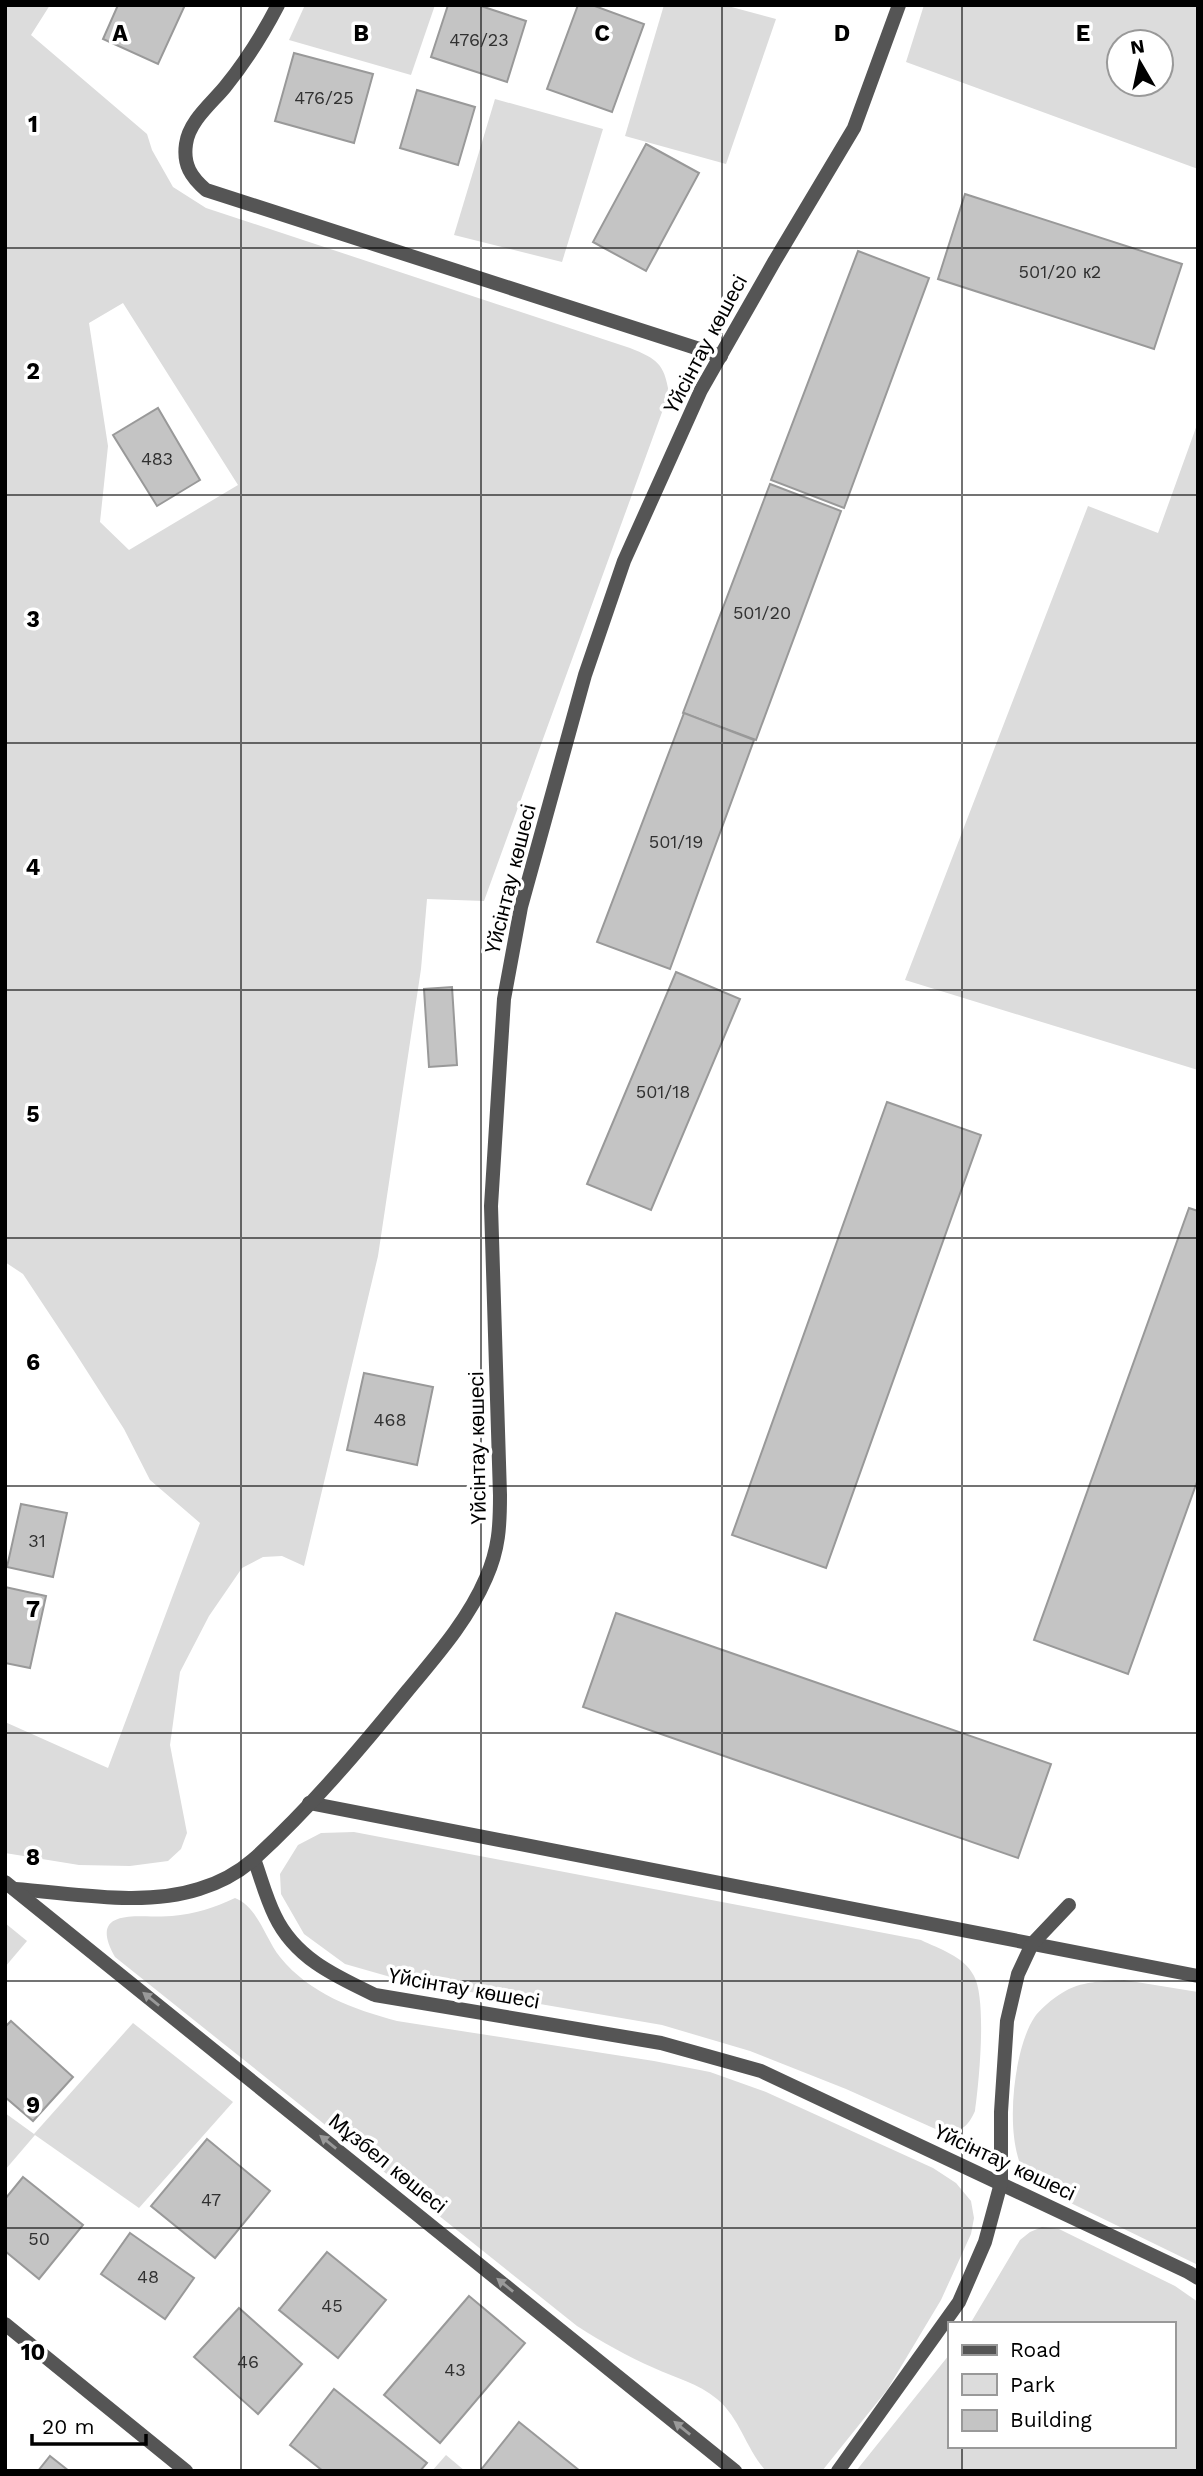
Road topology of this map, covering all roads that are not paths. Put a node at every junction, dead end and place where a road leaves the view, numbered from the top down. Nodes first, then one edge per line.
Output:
1 (278, 5) edge
2 (899, 5) edge
3 (721, 356) junction
4 (309, 1803) junction
5 (254, 1859) junction
6 (10, 1885) edge
7 (1069, 1905) dead end
8 (1032, 1944) junction
9 (1198, 1976) edge
10 (1001, 2183) junction
11 (1198, 2278) edge
12 (5, 2324) edge
13 (186, 2471) edge
14 (736, 2471) edge
15 (838, 2471) edge

1 - 3 street
2 - 3 street, Үйсінтау көшесі
3 - 4 street, Үйсінтау көшесі
4 - 5 street, Үйсінтау көшесі
4 - 8 street
5 - 6 street
5 - 10 street, Үйсінтау көшесі
14 -> 6 street, Мұзбел көшесі
7 - 8 street
8 - 9 street
8 - 10 street
10 - 11 street, Үйсінтау көшесі
10 - 15 street
12 - 13 street

